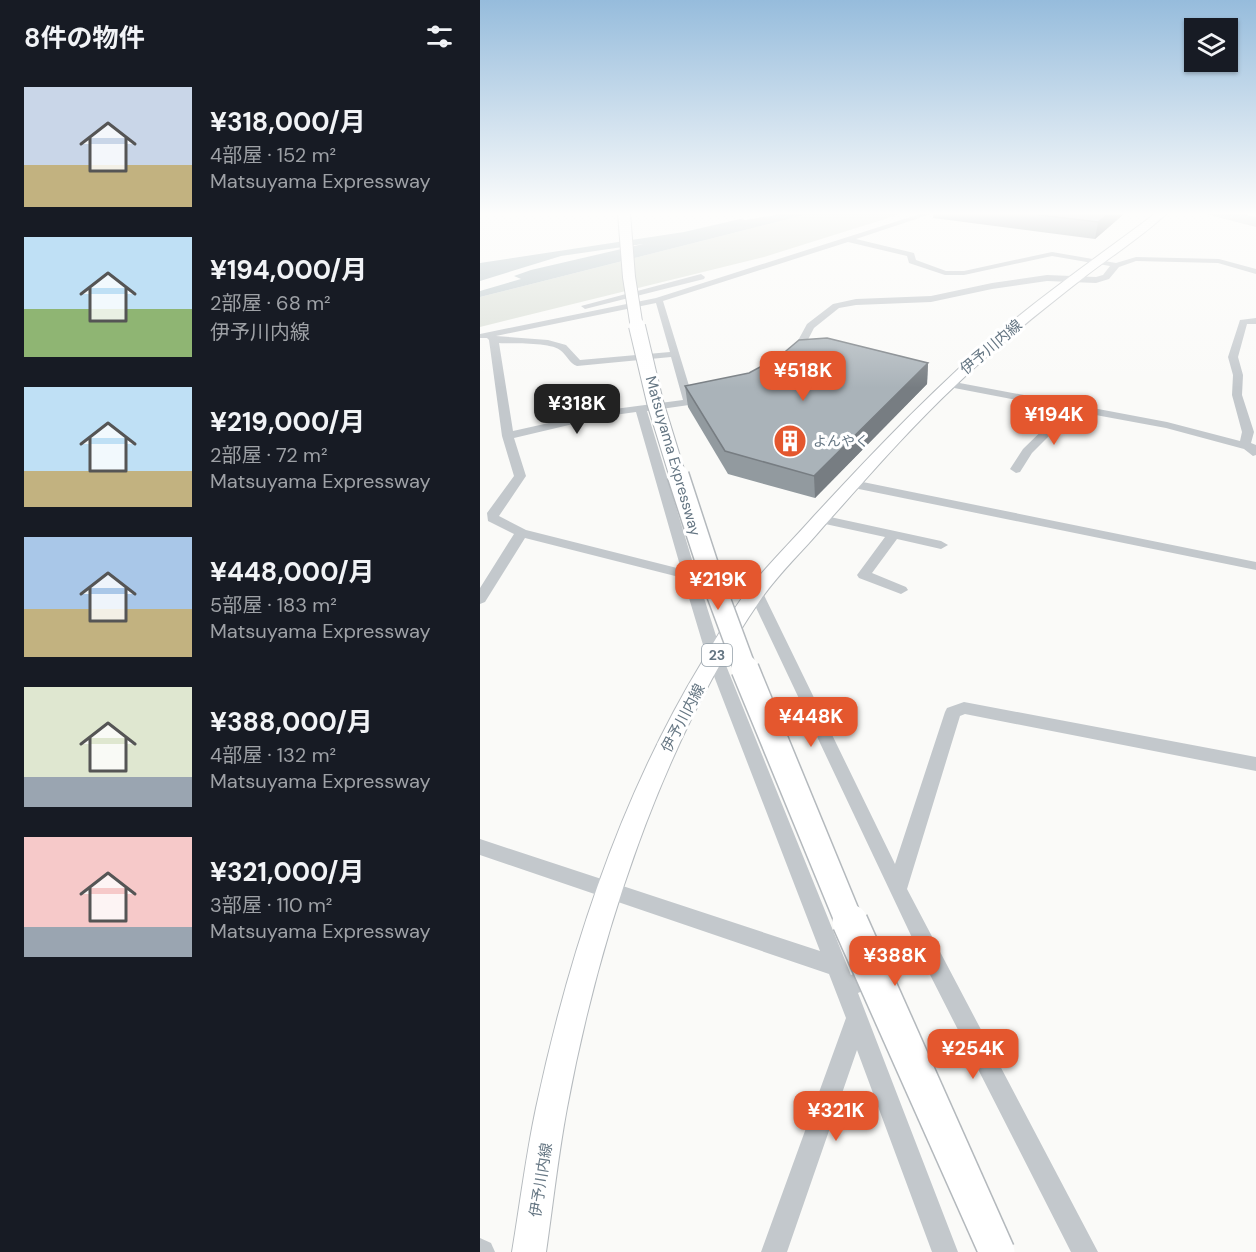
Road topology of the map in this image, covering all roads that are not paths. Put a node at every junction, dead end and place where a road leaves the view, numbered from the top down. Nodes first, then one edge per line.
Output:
1 (628, 271) edge
2 (723, 271) edge
3 (746, 271) edge
4 (941, 271) edge
5 (971, 271) edge
6 (1092, 271) edge
7 (1077, 279) junction
8 (658, 300) junction
9 (1237, 311) dead end
10 (1256, 321) edge
11 (1243, 322) junction
12 (486, 336) edge
13 (675, 354) junction
14 (784, 366) edge
15 (949, 384) junction
16 (1072, 407) junction
17 (641, 410) junction
18 (508, 436) junction
19 (1254, 451) edge
20 (1016, 469) dead end
21 (853, 484) junction
22 (821, 519) junction
23 (521, 533) junction
24 (893, 535) junction
25 (942, 545) dead end
26 (1256, 566) edge
27 (690, 573) junction
28 (901, 590) dead end
29 (756, 592) junction
30 (481, 595) edge
31 (716, 658) junction
32 (1256, 764) edge
33 (480, 846) edge
34 (610, 889) junction
35 (897, 889) junction
36 (929, 950) junction
37 (837, 967) junction
38 (845, 988) junction
39 (857, 1018) junction
40 (530, 1252) edge
41 (774, 1252) edge
42 (945, 1252) edge
43 (997, 1252) edge
44 (1085, 1252) edge

1 - 43 highway, Matsuyama Expressway, bridge
2 - 12 street
3 - 8 street
4 - 5 street
6 - 7 main road, 伊予川内線 / 23
7 - 14 street
7 - 15 main road, 伊予川内線 / 23
8 - 12 street
8 - 13 street
9 - 11 street
10 - 11 street
11 - 19 street
12 - 13 street
12 - 18 street
13 - 17 street
15 - 16 street
15 - 21 main road, 伊予川内線 / 23
16 - 19 street
16 - 20 street
17 - 18 street
17 - 27 street
18 - 23 street
21 - 22 main road, 伊予川内線 / 23
21 - 26 street
22 - 24 street
22 - 29 main road, 伊予川内線 / 23
23 - 27 street
23 - 30 street
24 - 25 street
24 - 28 street
27 - 29 street
27 - 31 street
29 - 31 main road, 伊予川内線 / 23
29 - 35 street
31 - 34 main road, 伊予川内線 / 23
31 - 37 street
32 - 35 street
33 - 34 street
34 - 37 street
34 - 40 main road, 伊予川内線 / 23
35 - 36 street
36 - 38 street
36 - 44 street
37 - 38 street
38 - 39 street
39 - 41 street
39 - 42 street

